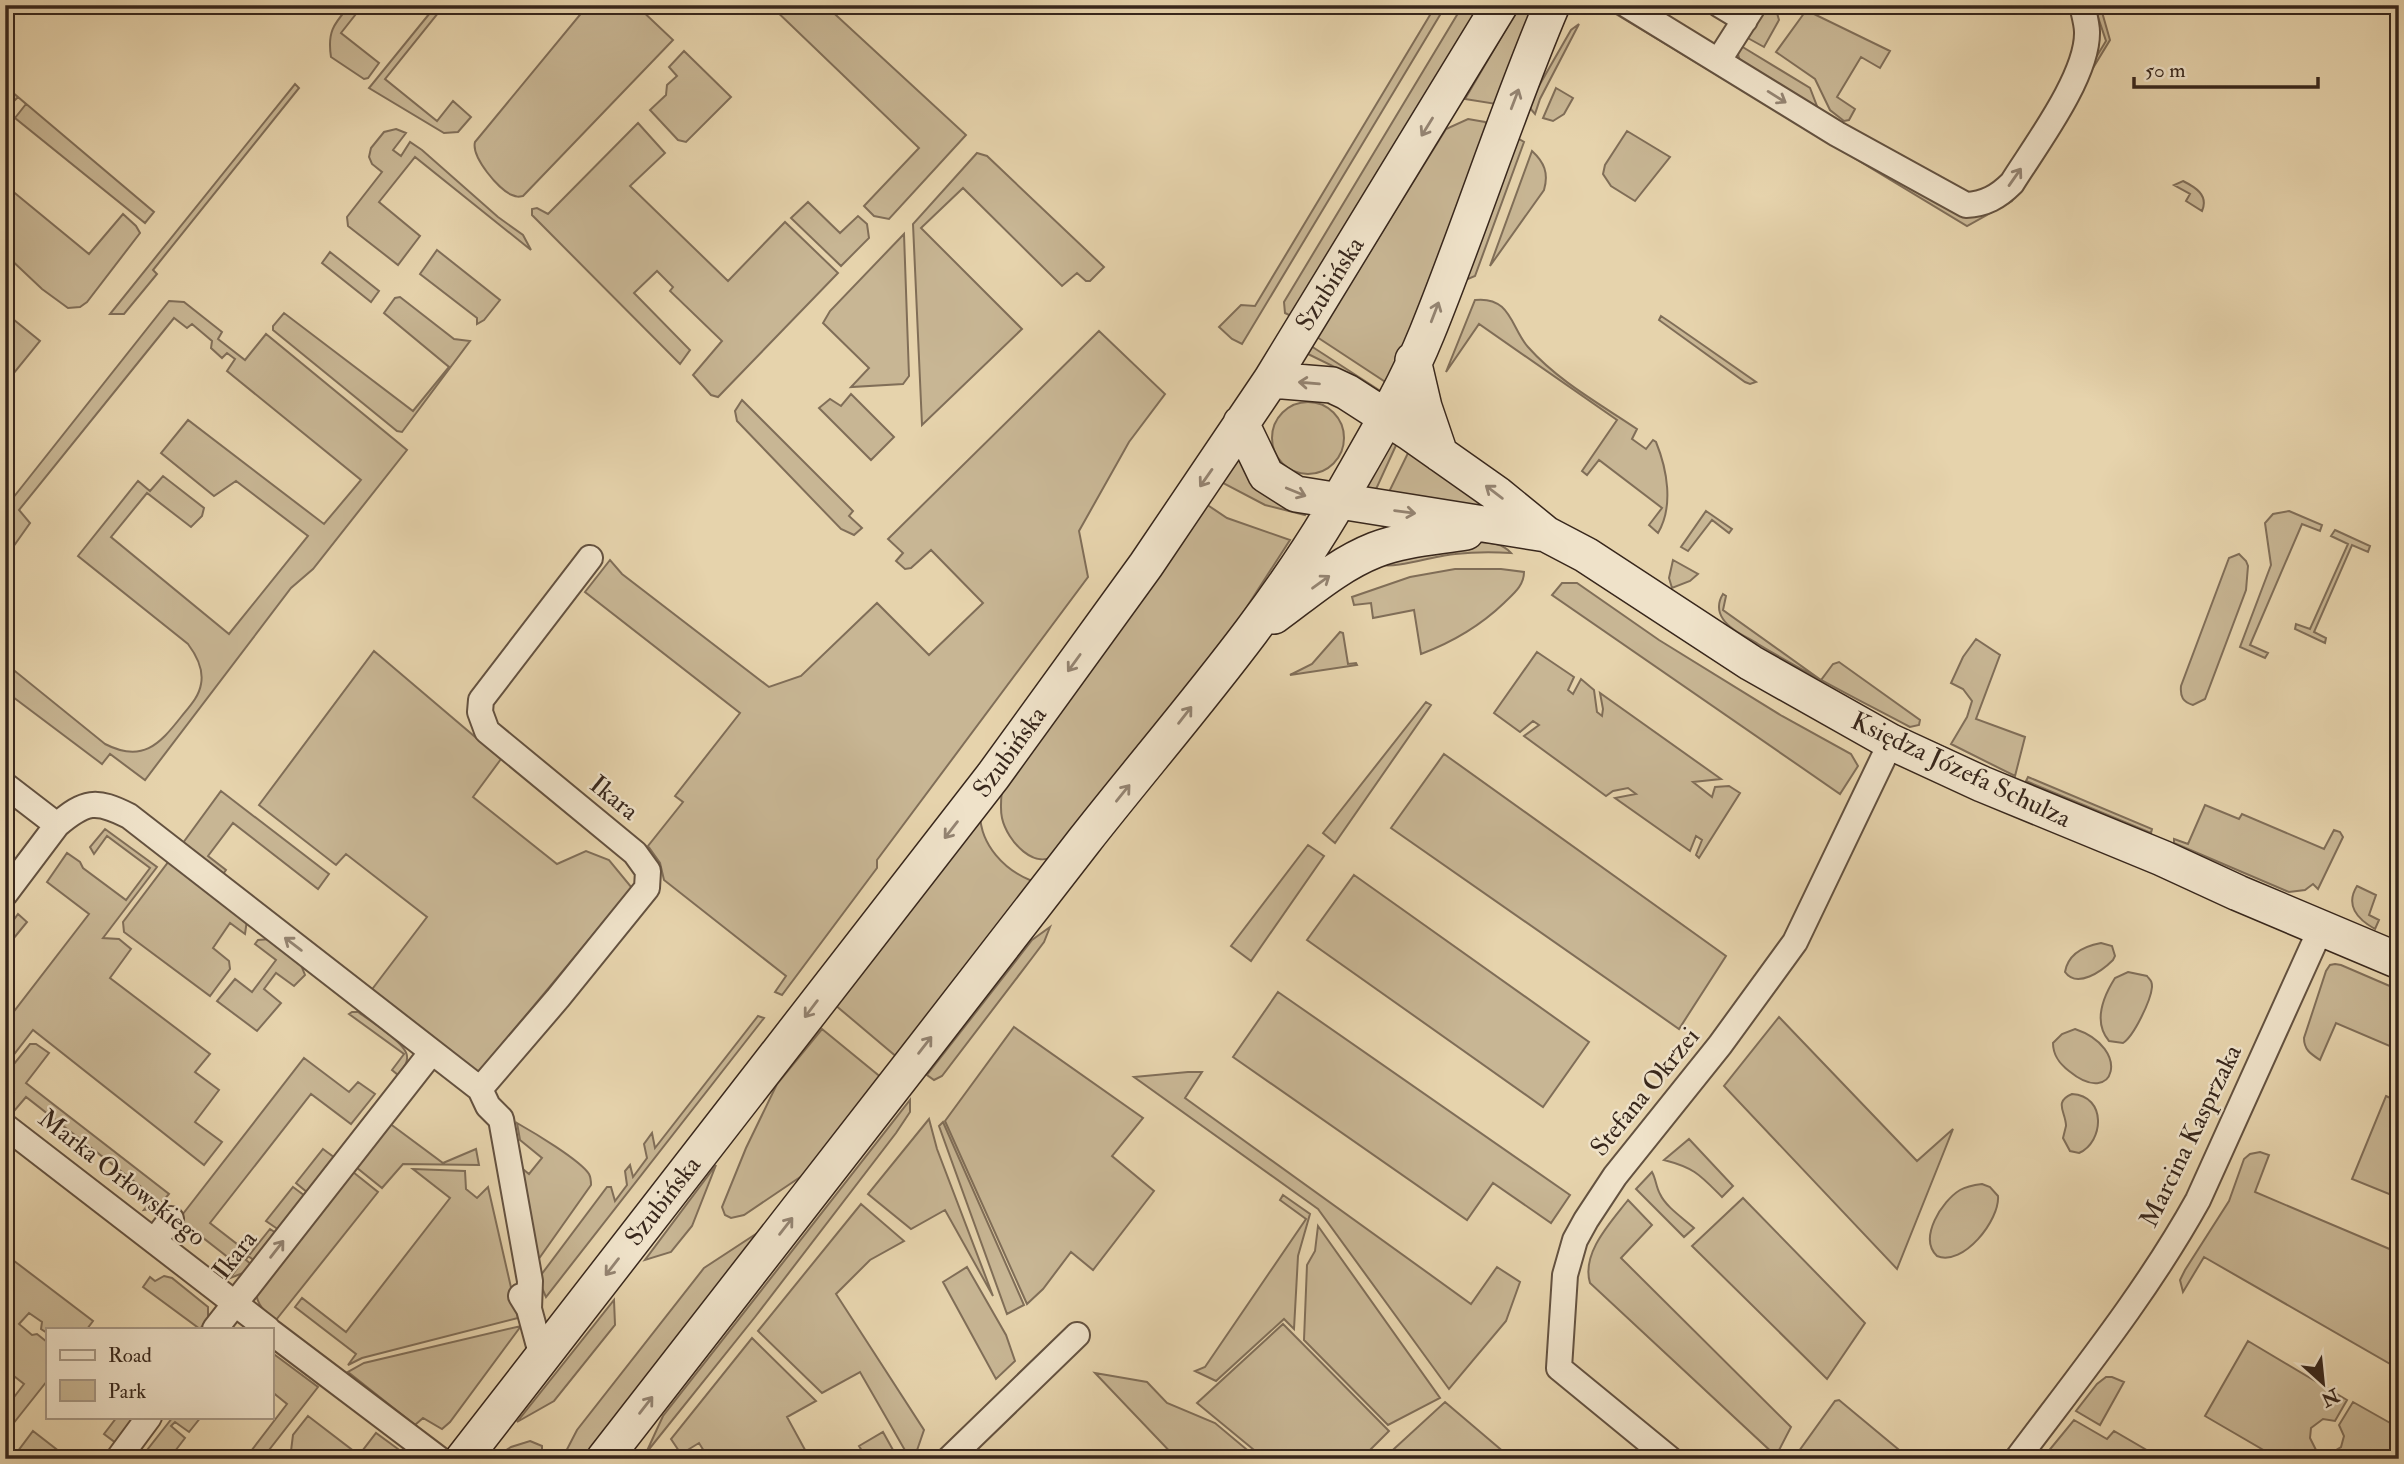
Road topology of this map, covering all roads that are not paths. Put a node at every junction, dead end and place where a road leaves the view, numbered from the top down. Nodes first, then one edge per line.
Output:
1 (1500, 5) edge
2 (1552, 5) edge
3 (1626, 5) edge
4 (1720, 5) edge
5 (2082, 5) edge
6 (1749, 13) edge
7 (1719, 60) junction
8 (1413, 360) junction
9 (1271, 380) junction
10 (1385, 418) junction
11 (1241, 424) junction
12 (1440, 454) junction
13 (1338, 502) junction
14 (1496, 526) junction
15 (1546, 534) junction
16 (590, 558) dead end
17 (1245, 636) junction
18 (1891, 742) junction
19 (5, 785) edge
20 (57, 825) junction
21 (5, 894) edge
22 (2321, 928) junction
23 (2399, 961) edge
24 (431, 1053) junction
25 (484, 1098) junction
26 (5, 1126) edge
27 (171, 1219) dead end
28 (155, 1240) junction
29 (235, 1303) junction
30 (216, 1328) edge
31 (266, 1328) edge
32 (273, 1333) edge
33 (1077, 1335) dead end
34 (542, 1357) junction
35 (148, 1418) edge
36 (118, 1459) edge
37 (439, 1459) edge
38 (463, 1459) edge
39 (604, 1459) edge
40 (949, 1459) edge
41 (1670, 1459) edge
42 (2017, 1459) edge

1 -> 9 main road, Szubińska
8 -> 2 main road
3 - 7 street
4 - 6 street
7 -> 5 street
6 - 7 street
8 - 10 main road
8 - 12 main road
10 -> 9 main road, Księdza Józefa Schulza
9 - 11 main road, Szubińska
10 - 12 main road, Księdza Józefa Schulza
10 - 13 main road
11 -> 13 main road
11 -> 34 main road, Szubińska
15 -> 12 main road, Księdza Józefa Schulza
13 -> 14 main road, Księdza Józefa Schulza
13 - 17 main road
14 - 15 main road, Księdza Józefa Schulza
17 -> 14 main road, Księdza Józefa Schulza
15 - 18 main road, Księdza Józefa Schulza
16 - 25 street, Ikara
39 -> 17 main road
18 - 22 main road, Księdza Józefa Schulza
18 - 41 street, Stefana Okrzei
19 - 20 street
20 - 21 street
24 -> 20 street
22 - 23 main road, Księdza Józefa Schulza
22 - 42 street, Marcina Kasprzaka
24 - 25 street
29 -> 24 street, Ikara
25 - 34 street
26 - 28 street, Marka Orłowskiego
27 - 28 street
28 - 29 street, Marka Orłowskiego
29 - 30 street, Ikara
29 - 31 street, Marka Orłowskiego
32 - 37 street, Marka Orłowskiego
33 - 40 street
34 - 38 main road, Szubińska
35 - 36 street

